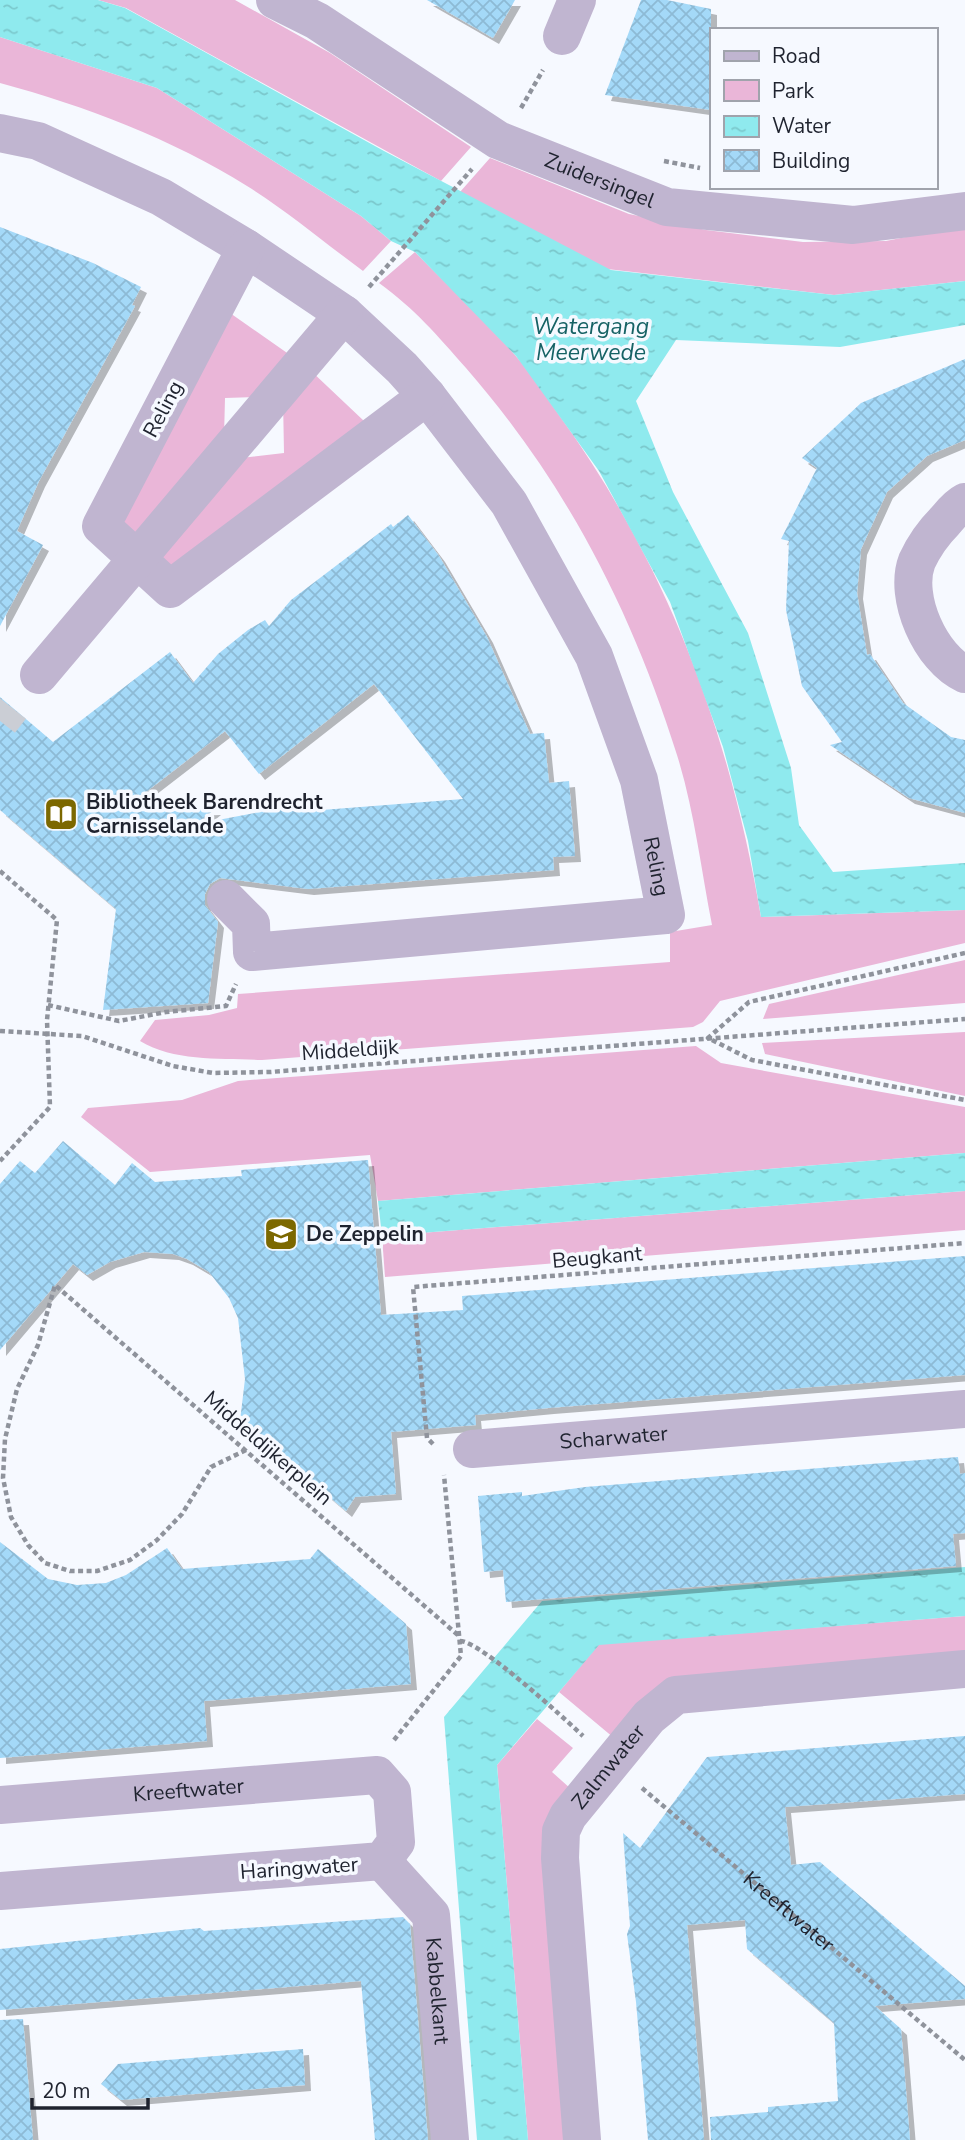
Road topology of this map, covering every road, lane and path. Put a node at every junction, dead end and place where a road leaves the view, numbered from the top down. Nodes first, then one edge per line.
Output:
1 (275, 0) edge
2 (577, 0) edge
3 (562, 36) joint
4 (509, 102) dead end
5 (520, 110) junction
6 (532, 115) dead end
7 (0, 133) edge
8 (661, 160) dead end
9 (710, 170) edge
10 (460, 182) dead end
11 (965, 211) edge
12 (246, 248) junction
13 (398, 256) dead end
14 (344, 314) junction
15 (427, 396) junction
16 (965, 502) edge
17 (136, 559) junction
18 (965, 674) edge
19 (39, 675) tunnel mouth
20 (0, 871) edge
21 (226, 899) dead end
22 (965, 953) edge
23 (48, 1005) junction
24 (209, 1007) dead end
25 (965, 1019) edge
26 (0, 1031) edge
27 (47, 1032) junction
28 (708, 1038) junction
29 (965, 1100) edge
30 (0, 1161) edge
31 (965, 1243) edge
32 (965, 1409) edge
33 (246, 1450) junction
34 (460, 1454) junction
35 (460, 1638) junction
36 (965, 1669) edge
37 (574, 1727) dead end
38 (614, 1764) junction
39 (377, 1775) junction
40 (0, 1805) edge
41 (382, 1861) junction
42 (0, 1891) edge
43 (965, 2060) edge
44 (450, 2140) edge
45 (582, 2140) edge

1 - 11 street, Zuidersingel
2 - 3 street
3 - 5 path
4 - 5 path
5 - 6 path
7 - 12 street, Reling
8 - 9 path, Zuidersingel
10 - 13 path
12 - 14 street, Reling
12 - 17 street, Reling
14 - 15 street, Reling
14 - 17 street
15 - 17 street, Reling
15 - 21 street, Reling
16 - 18 street
17 - 19 street
20 - 23 path
22 - 28 path
23 - 24 path
23 - 27 path
25 - 28 path, Middeldijk
26 - 27 path, Middeldijk
27 - 28 path, Middeldijk
27 - 30 path
28 - 29 path
31 - 34 path, Beugkant
32 - 34 street, Scharwater
33 - 33 path, Middeldijkerplein
33 - 35 path, Middeldijkerplein
34 - 35 path
35 - 37 path
35 - 39 path
36 - 38 street, Zalmwater
38 - 43 path, Kreeftwater
38 - 45 street, Zalmwater
39 - 40 street, Kreeftwater
39 - 41 street, Haringwater
41 - 42 street, Haringwater
41 - 44 street, Kabbelkant

